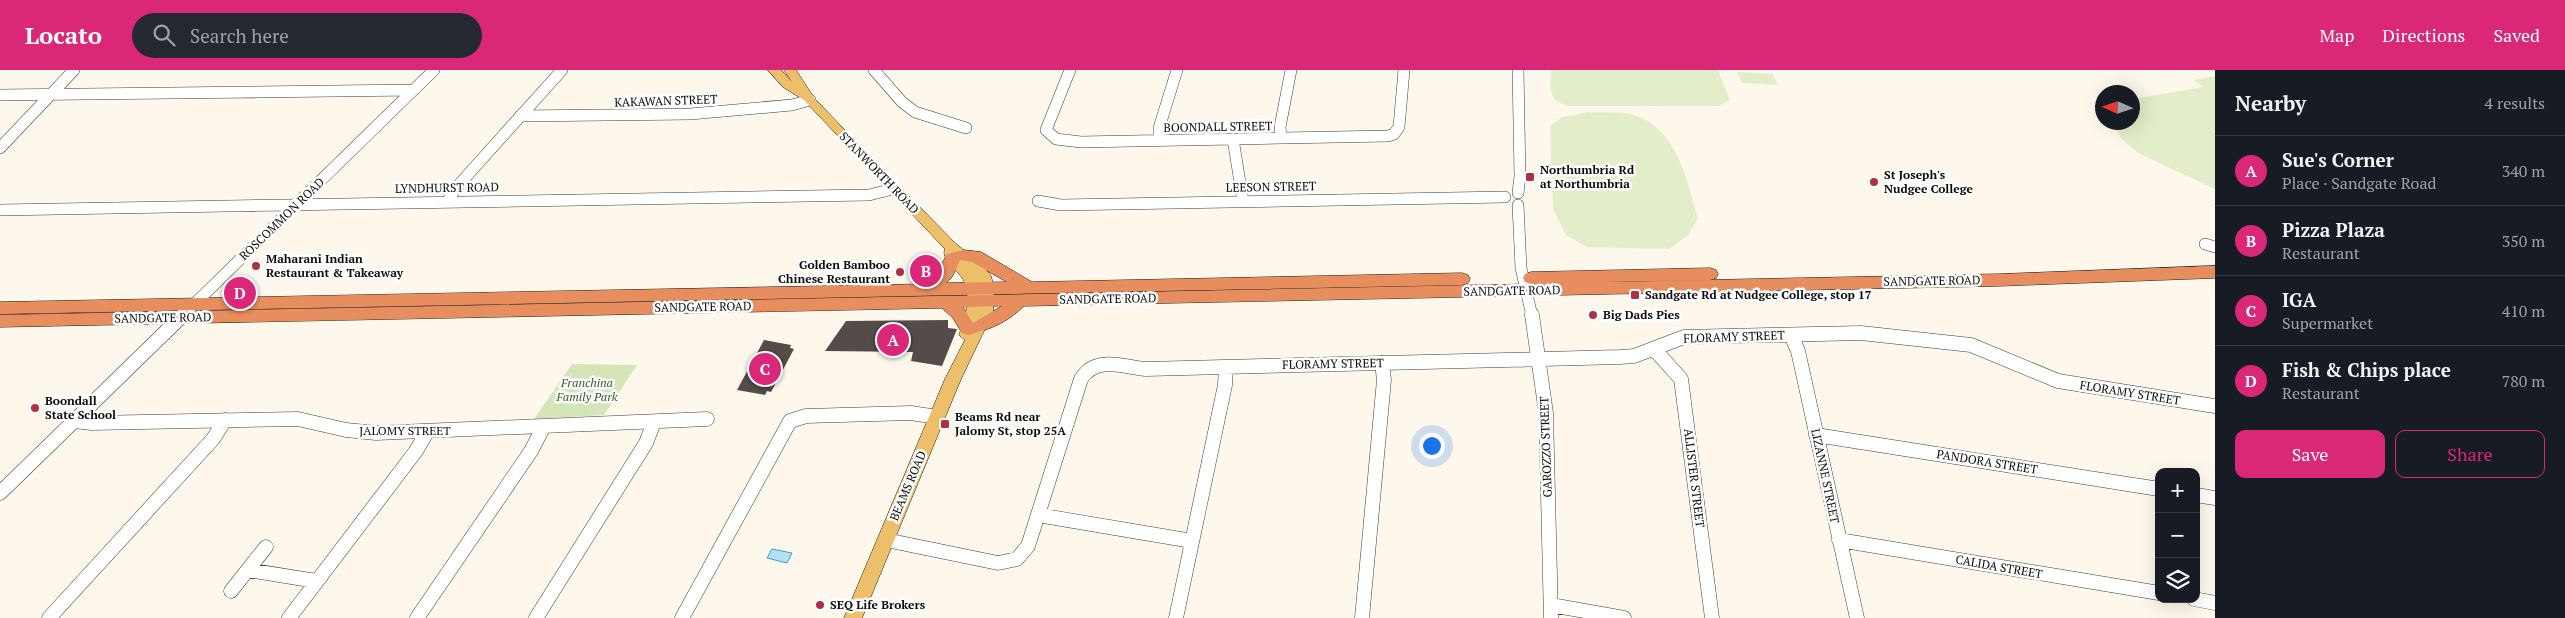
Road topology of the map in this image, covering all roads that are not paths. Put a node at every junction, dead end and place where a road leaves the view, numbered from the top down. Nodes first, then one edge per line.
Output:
1 (74, 70) edge
2 (434, 70) edge
3 (562, 70) edge
4 (774, 70) edge
5 (790, 70) edge
6 (874, 70) edge
7 (1070, 70) edge
8 (1177, 70) edge
9 (1291, 70) edge
10 (1404, 70) edge
11 (1518, 70) edge
12 (414, 90) junction
13 (51, 94) junction
14 (0, 95) edge
15 (810, 100) junction
16 (520, 116) junction
17 (966, 128) dead end
18 (1281, 138) junction
19 (1233, 139) junction
20 (1159, 140) junction
21 (0, 148) edge
22 (893, 189) junction
23 (1518, 199) junction
24 (1038, 201) dead end
25 (1243, 201) junction
26 (447, 202) junction
27 (295, 205) junction
28 (0, 210) edge
29 (955, 253) junction
30 (2212, 271) edge
31 (1524, 284) junction
32 (930, 289) junction
33 (1024, 294) junction
34 (981, 295) junction
35 (947, 302) junction
36 (193, 305) junction
37 (0, 308) edge
38 (180, 318) junction
39 (0, 321) edge
40 (974, 328) junction
41 (1791, 335) junction
42 (1654, 349) junction
43 (1539, 359) junction
44 (1382, 363) junction
45 (1226, 367) junction
46 (2215, 406) edge
47 (937, 417) junction
48 (706, 419) dead end
49 (225, 420) junction
50 (74, 421) junction
51 (654, 422) junction
52 (543, 428) junction
53 (427, 432) junction
54 (1816, 436) junction
55 (2155, 488) edge
56 (0, 493) edge
57 (2200, 496) edge
58 (2215, 498) edge
59 (1038, 515) junction
60 (886, 540) junction
61 (1839, 540) junction
62 (1192, 541) junction
63 (266, 547) dead end
64 (248, 570) junction
65 (316, 582) junction
66 (231, 590) dead end
67 (2155, 592) edge
68 (2200, 600) edge
69 (2215, 603) edge
70 (1551, 611) edge
71 (50, 618) edge
72 (288, 618) edge
73 (417, 618) edge
74 (536, 618) edge
75 (682, 618) edge
76 (853, 618) edge
77 (1176, 618) edge
78 (1362, 618) edge
79 (1624, 618) edge
80 (1712, 618) edge
81 (1856, 618) edge

1 - 13 street
2 - 12 street, ROSCOMMON ROAD
3 - 16 street
4 - 15 main road, STANWORTH ROAD
5 - 15 main road, STANWORTH ROAD
6 - 17 street
7 - 20 street, BOONDALL STREET
8 - 20 street
9 - 18 street
10 - 18 street, BOONDALL STREET
11 - 23 street, GAROZZO STREET
12 - 13 street
12 - 27 street, ROSCOMMON ROAD
13 - 14 street
13 - 21 street
15 - 16 street, KAKAWAN STREET
15 - 22 main road, STANWORTH ROAD
16 - 26 street
18 - 19 street, BOONDALL STREET
19 - 20 street, BOONDALL STREET
19 - 25 street
22 - 26 street, LYNDHURST ROAD
22 - 29 main road, STANWORTH ROAD
23 - 25 street, LEESON STREET
23 - 31 street, GAROZZO STREET
24 - 25 street, LEESON STREET
26 - 27 street, LYNDHURST ROAD
27 - 28 street, LYNDHURST ROAD
27 - 36 street, ROSCOMMON ROAD
29 - 32 highway
29 - 33 highway
29 - 34 main road, STANWORTH ROAD
30 - 31 highway, SANDGATE ROAD
31 - 33 highway, SANDGATE ROAD
31 - 43 street, GAROZZO STREET
32 - 34 highway, SANDGATE ROAD
32 - 36 highway, SANDGATE ROAD
33 - 34 highway, SANDGATE ROAD
33 - 40 highway
34 - 35 highway, SANDGATE ROAD
34 - 40 main road, BEAMS ROAD
35 - 38 highway, SANDGATE ROAD
35 - 40 highway
36 - 37 highway, SANDGATE ROAD
36 - 38 street, ROSCOMMON ROAD
38 - 39 highway, SANDGATE ROAD
38 - 50 street, ROSCOMMON ROAD
40 - 47 main road, BEAMS ROAD
41 - 42 street, FLORAMY STREET
41 - 46 street, FLORAMY STREET
41 - 54 street, LIZANNE STREET
42 - 43 street, FLORAMY STREET
42 - 80 street, ALLISTER STREET
43 - 44 street, FLORAMY STREET
43 - 70 street, GAROZZO STREET
44 - 45 street, FLORAMY STREET
44 - 78 street
45 - 59 street, FLORAMY STREET
45 - 62 street
47 - 60 main road, BEAMS ROAD
47 - 75 street
48 - 51 street, JALOMY STREET
49 - 50 street, JALOMY STREET
49 - 53 street, JALOMY STREET
49 - 71 street
50 - 56 street, ROSCOMMON ROAD
51 - 52 street, JALOMY STREET
51 - 74 street
52 - 53 street, JALOMY STREET
52 - 73 street
53 - 65 street
54 - 55 street, PANDORA STREET
54 - 61 street, LIZANNE STREET
57 - 58 street
59 - 60 street
59 - 62 street
60 - 76 main road, BEAMS ROAD
61 - 67 street, CALIDA STREET
61 - 81 street, LIZANNE STREET
62 - 77 street
63 - 64 street
64 - 65 street
64 - 66 street
65 - 72 street
68 - 69 street
70 - 79 street

